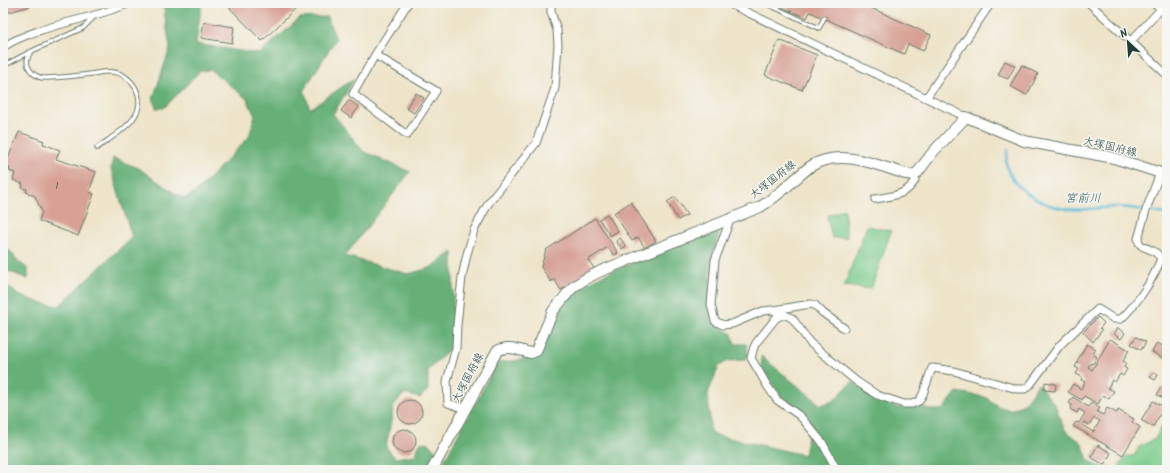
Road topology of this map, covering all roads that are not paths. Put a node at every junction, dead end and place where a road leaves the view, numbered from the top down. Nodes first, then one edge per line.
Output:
1 (130, 3) edge
2 (408, 3) edge
3 (551, 3) edge
4 (728, 3) edge
5 (765, 3) edge
6 (991, 3) edge
7 (1089, 3) edge
8 (1154, 3) edge
9 (1164, 11) edge
10 (95, 16) junction
11 (824, 18) dead end
12 (1130, 42) junction
13 (3, 47) edge
14 (32, 51) junction
15 (375, 55) junction
16 (3, 66) edge
17 (1167, 75) edge
18 (926, 98) junction
19 (966, 117) junction
20 (97, 148) dead end
21 (1164, 174) edge
22 (913, 175) junction
23 (874, 199) dead end
24 (730, 220) junction
25 (772, 310) junction
26 (784, 314) junction
27 (844, 328) dead end
28 (465, 409) junction
29 (432, 470) edge
30 (837, 470) edge

1 - 10 street
2 - 15 street
3 - 28 street
4 - 18 street
5 - 11 lane
6 - 18 street
7 - 12 street
8 - 9 street
9 - 12 street
10 - 13 street
10 - 14 lane
12 - 17 street
14 - 16 lane
14 - 20 lane
15 - 15 street
18 - 19 street
19 - 21 main road, 大塚国府線
19 - 22 main road
21 - 26 street
22 - 23 street
22 - 24 main road, 大塚国府線
24 - 25 street
24 - 28 main road, 大塚国府線
25 - 26 street
25 - 27 street
26 - 30 street
28 - 29 main road, 大塚国府線

